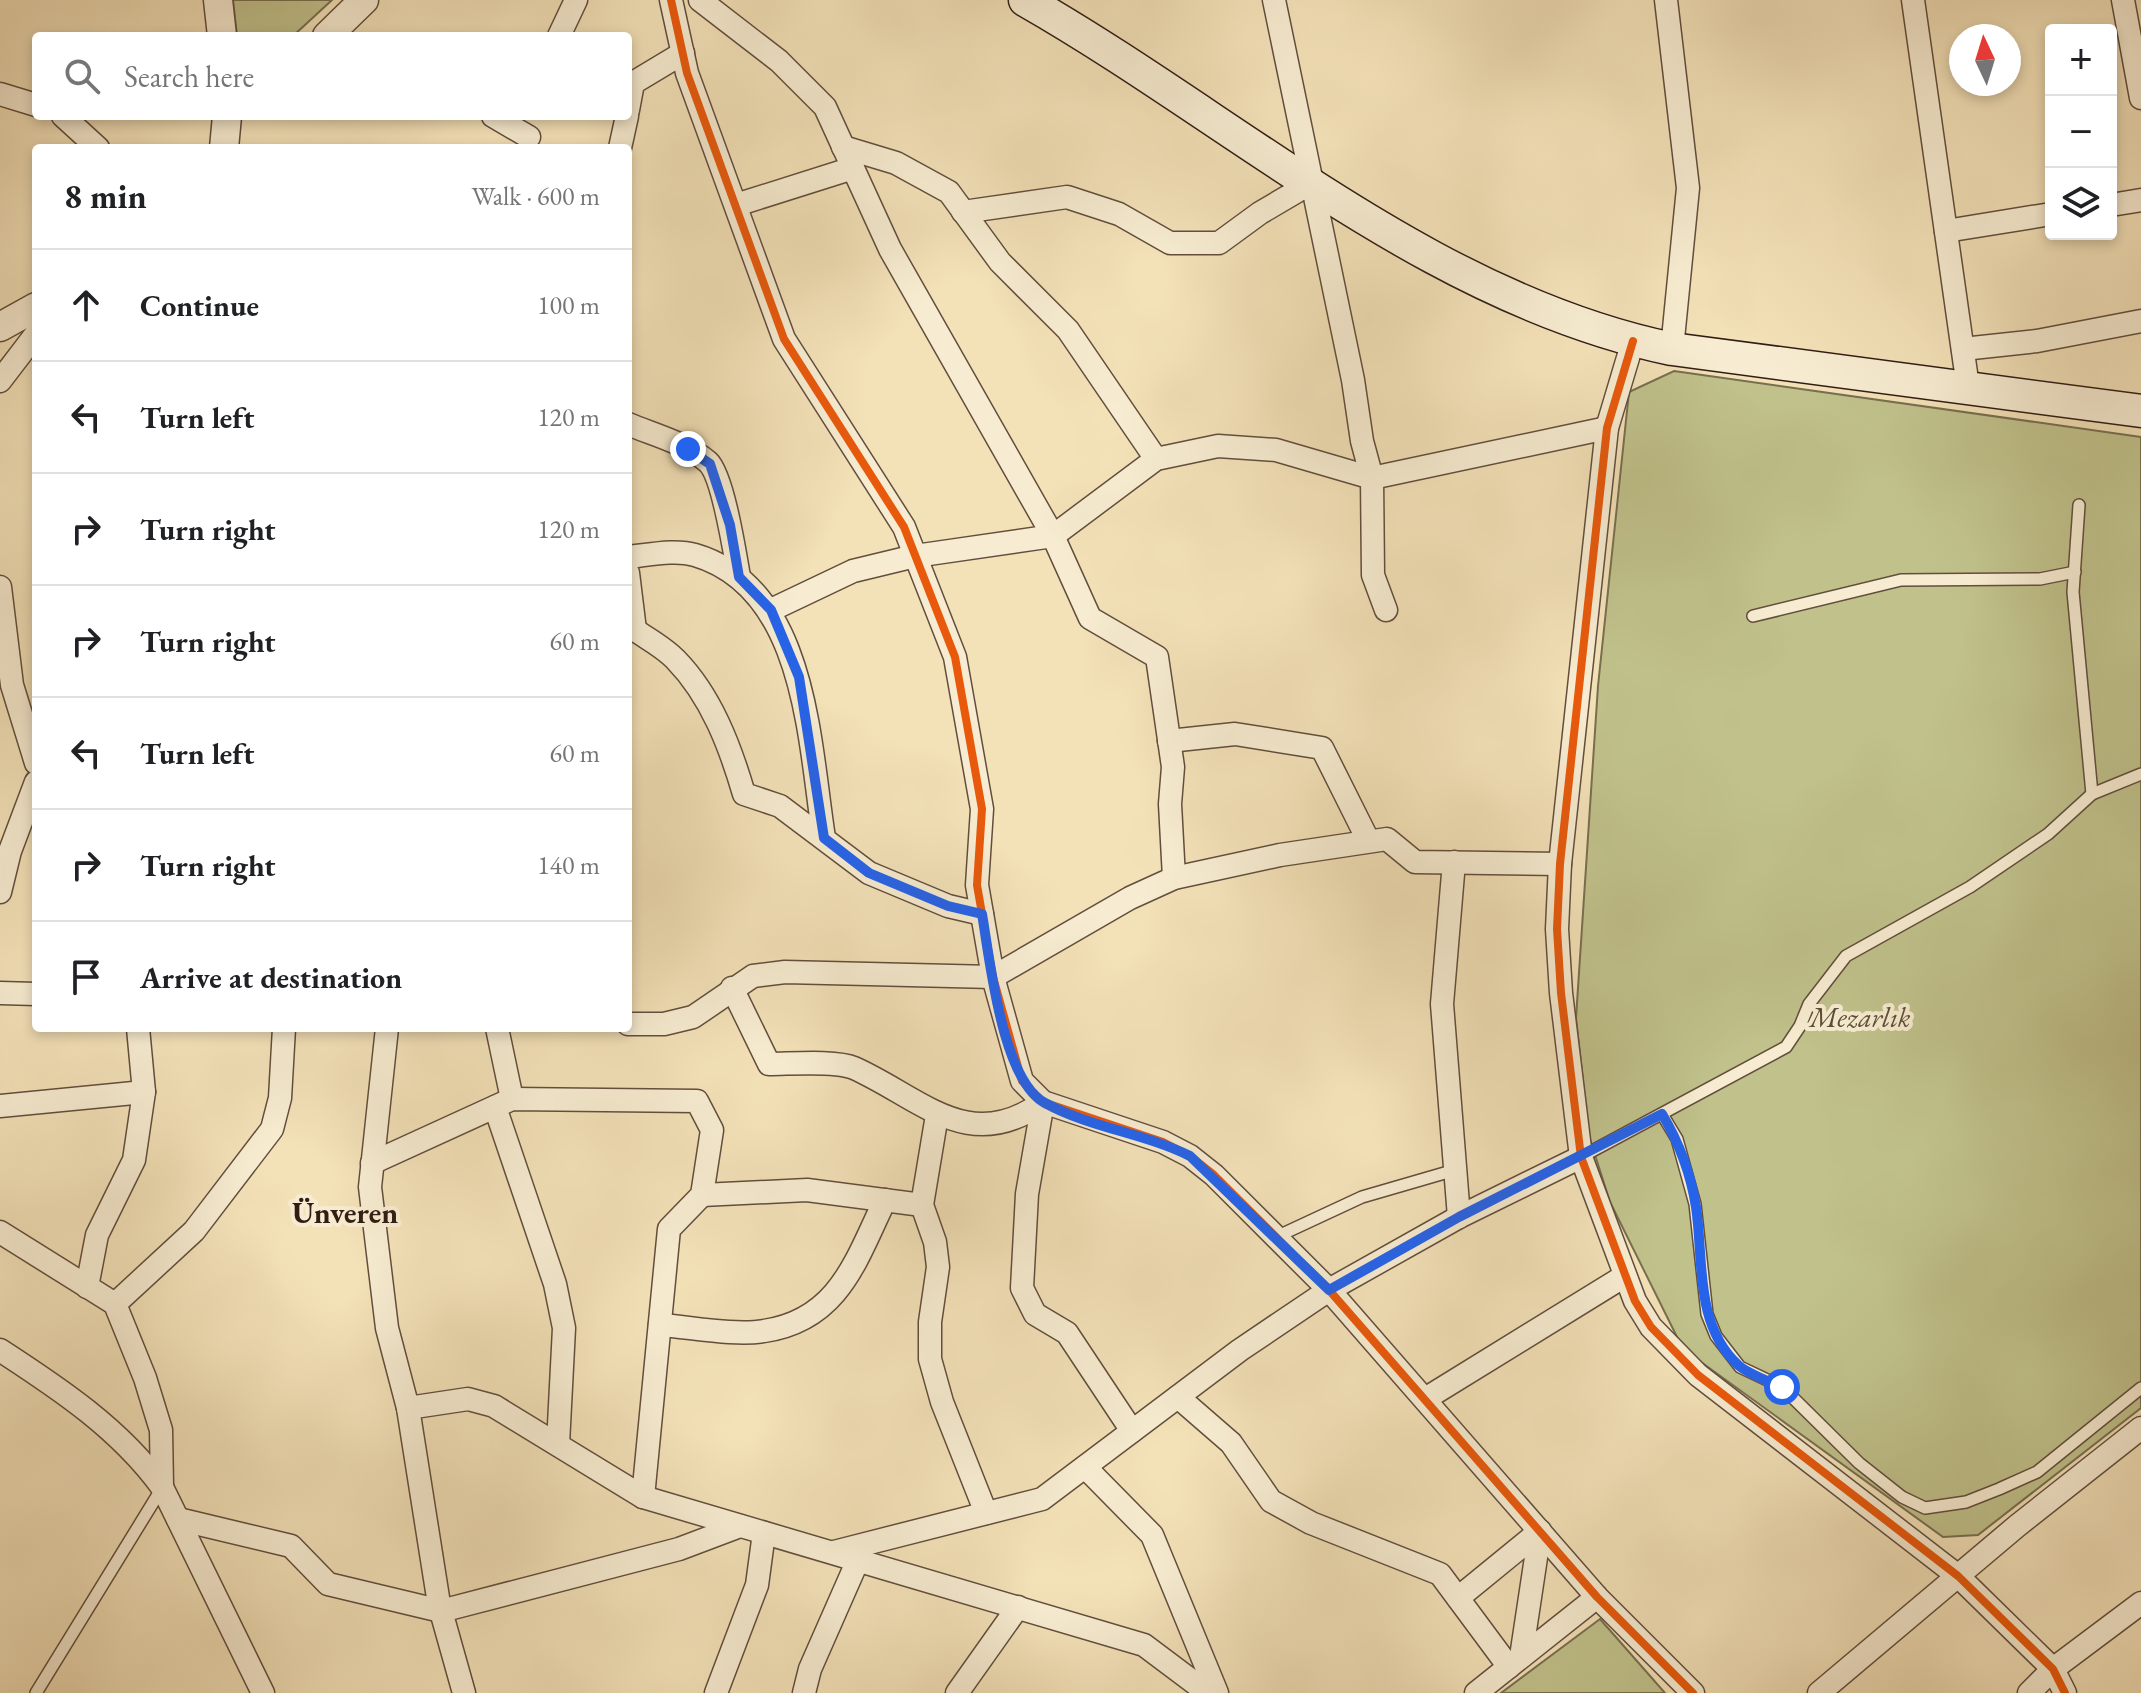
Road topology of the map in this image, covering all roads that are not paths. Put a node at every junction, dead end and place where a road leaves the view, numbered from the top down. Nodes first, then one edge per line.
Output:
1 (218, 0) edge
2 (364, 0) edge
3 (576, 0) edge
4 (671, 0) edge
5 (700, 0) edge
6 (1274, 0) edge
7 (1666, 0) edge
8 (1913, 0) edge
9 (2123, 0) edge
10 (1042, 3) edge
11 (222, 32) edge
12 (331, 32) edge
13 (561, 32) edge
14 (683, 53) junction
15 (632, 88) edge
16 (0, 94) edge
17 (2141, 98) edge
18 (32, 104) edge
19 (67, 120) edge
20 (227, 120) edge
21 (501, 120) edge
22 (626, 120) edge
23 (529, 134) edge
24 (94, 144) edge
25 (224, 144) edge
26 (621, 144) edge
27 (843, 147) junction
28 (853, 168) junction
29 (1311, 183) junction
30 (2141, 200) edge
31 (2117, 204) edge
32 (736, 205) junction
33 (963, 212) junction
34 (2045, 215) edge
35 (1946, 231) junction
36 (2141, 321) edge
37 (32, 322) edge
38 (32, 324) edge
39 (0, 327) edge
40 (1633, 341) junction
41 (1672, 349) junction
42 (1963, 349) junction
43 (0, 381) edge
44 (1968, 387) junction
45 (2141, 397) edge
46 (2141, 411) edge
47 (632, 426) edge
48 (1607, 428) junction
49 (1156, 459) junction
50 (1372, 478) junction
51 (2079, 505) dead end
52 (1053, 536) junction
53 (915, 556) junction
54 (632, 557) edge
55 (2075, 572) junction
56 (739, 577) junction
57 (0, 587) edge
58 (771, 610) junction
59 (1386, 610) dead end
60 (1753, 616) dead end
61 (632, 629) edge
62 (1169, 741) junction
63 (32, 750) edge
64 (2141, 774) edge
65 (32, 790) edge
66 (2092, 794) junction
67 (824, 838) junction
68 (1368, 840) junction
69 (5, 846) edge
70 (1454, 862) junction
71 (1560, 864) junction
72 (1174, 878) junction
73 (0, 892) edge
74 (982, 914) junction
75 (993, 977) junction
76 (732, 988) junction
77 (0, 993) edge
78 (32, 994) edge
79 (632, 1024) edge
80 (138, 1032) edge
81 (284, 1032) edge
82 (387, 1032) edge
83 (497, 1032) edge
84 (144, 1092) junction
85 (1043, 1102) junction
86 (503, 1103) junction
87 (0, 1106) edge
88 (1662, 1114) junction
89 (937, 1115) junction
90 (1581, 1157) junction
91 (372, 1163) junction
92 (1455, 1170) junction
93 (702, 1195) junction
94 (885, 1200) junction
95 (922, 1205) junction
96 (1459, 1217) junction
97 (0, 1232) edge
98 (1276, 1237) junction
99 (1623, 1277) junction
100 (87, 1287) junction
101 (1329, 1290) junction
102 (115, 1304) junction
103 (660, 1325) junction
104 (0, 1350) edge
105 (2141, 1388) edge
106 (1178, 1397) junction
107 (1425, 1399) junction
108 (408, 1408) junction
109 (1132, 1431) junction
110 (2137, 1440) edge
111 (558, 1444) junction
112 (1085, 1467) junction
113 (162, 1487) junction
114 (643, 1497) junction
115 (986, 1513) junction
116 (178, 1519) junction
117 (740, 1526) junction
118 (1540, 1531) junction
119 (764, 1533) junction
120 (831, 1552) junction
121 (858, 1560) junction
122 (1958, 1576) junction
123 (1597, 1597) junction
124 (1458, 1598) junction
125 (2141, 1603) edge
126 (1018, 1607) junction
127 (441, 1611) junction
128 (1515, 1662) junction
129 (2053, 1669) junction
130 (36, 1693) edge
131 (263, 1693) edge
132 (464, 1693) edge
133 (716, 1693) edge
134 (804, 1693) edge
135 (957, 1693) edge
136 (1208, 1693) edge
137 (1217, 1693) edge
138 (1476, 1693) edge
139 (1693, 1693) edge
140 (1819, 1693) edge
141 (2029, 1693) edge
142 (2065, 1693) edge

1 - 11 street
2 - 12 street
3 - 13 street
4 - 14 street
5 - 27 street
6 - 29 street
7 - 41 street
8 - 35 street
9 - 17 street
10 - 29 main road
14 - 15 street
14 - 32 street
16 - 18 street
19 - 24 street
20 - 25 street
21 - 23 street
22 - 26 street
27 - 28 street
27 - 33 street
28 - 32 street
28 - 52 street
29 - 33 street
29 - 40 main road
29 - 50 street
30 - 31 street
32 - 53 street
33 - 49 street
34 - 35 street
35 - 42 street
36 - 42 street
37 - 39 street
38 - 43 street
40 - 41 main road
40 - 48 street
41 - 44 main road
42 - 44 street
44 - 45 main road
44 - 46 main road
47 - 56 street
48 - 50 street
48 - 71 street
49 - 50 street
49 - 52 street
50 - 59 street
51 - 55 lane
52 - 53 street
52 - 62 street
53 - 58 street
53 - 74 street
54 - 56 street
55 - 60 lane
55 - 66 lane
56 - 58 street
57 - 63 street
58 - 67 street
61 - 67 street
62 - 68 street
62 - 72 street
64 - 66 lane
65 - 69 street
66 - 88 lane
67 - 74 street
68 - 70 street
68 - 72 street
69 - 73 street
70 - 71 street
70 - 92 street
71 - 90 street
72 - 75 street
74 - 75 street
75 - 76 street
75 - 85 street
76 - 79 street
76 - 89 street
77 - 78 street
80 - 84 street
81 - 102 street
82 - 91 street
83 - 86 street
84 - 87 street
84 - 100 street
85 - 89 street
85 - 98 street
85 - 109 street
86 - 91 street
86 - 93 street
86 - 111 street
88 - 90 lane
88 - 105 lane
89 - 95 street
90 - 96 street
90 - 99 street
91 - 108 street
92 - 96 street
92 - 98 lane
93 - 94 street
93 - 103 street
94 - 95 street
94 - 103 street
95 - 115 street
96 - 101 street
97 - 100 street
98 - 101 street
99 - 107 street
99 - 122 street
100 - 102 street
101 - 106 street
101 - 107 street
102 - 113 street
103 - 114 street
104 - 113 street
106 - 109 street
106 - 124 street
107 - 118 street
108 - 111 street
108 - 127 street
109 - 112 street
110 - 122 street
111 - 114 street
112 - 115 street
112 - 137 street
113 - 116 street
113 - 130 lane
114 - 117 street
115 - 120 street
116 - 127 street
116 - 131 street
117 - 119 street
117 - 127 street
118 - 123 street
118 - 124 street
118 - 128 street
119 - 120 street
119 - 133 street
120 - 121 street
121 - 126 street
121 - 134 street
122 - 129 street
122 - 140 street
123 - 128 street
123 - 139 street
124 - 128 street
125 - 129 street
126 - 135 street
126 - 136 street
127 - 132 street
128 - 138 street
129 - 141 street
129 - 142 street

